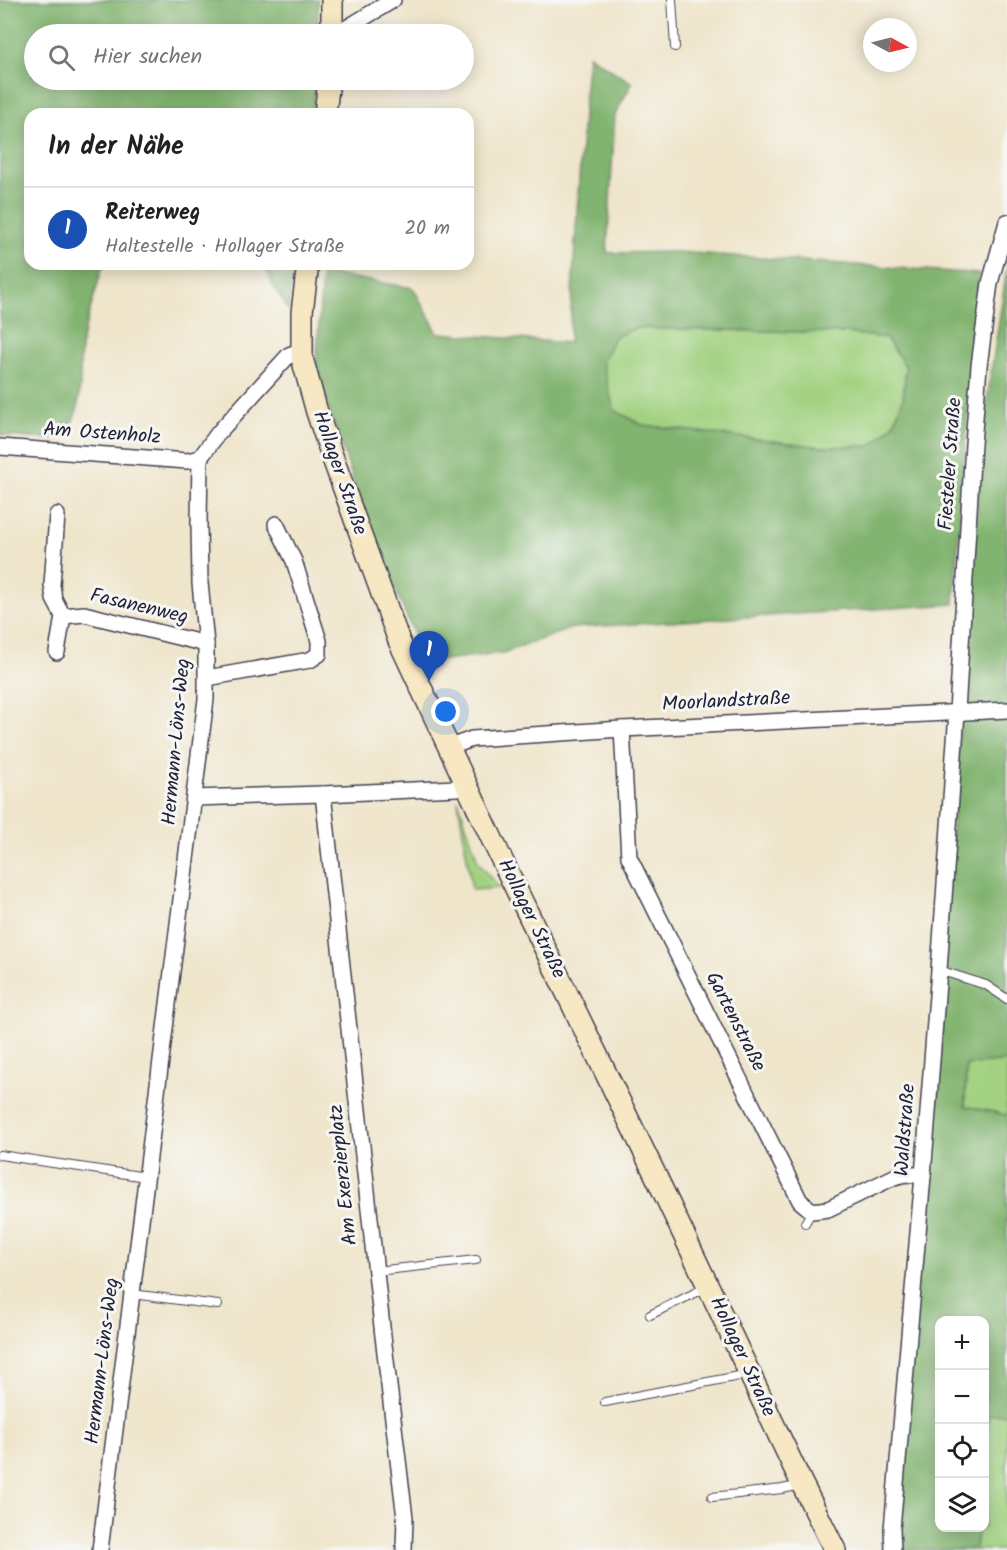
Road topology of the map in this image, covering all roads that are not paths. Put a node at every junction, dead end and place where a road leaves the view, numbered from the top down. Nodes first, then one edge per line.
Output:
1 (332, 0) edge
2 (393, 0) edge
3 (672, 0) edge
4 (332, 24) edge
5 (354, 24) edge
6 (675, 47) dead end
7 (328, 90) edge
8 (326, 108) edge
9 (1007, 222) edge
10 (307, 270) edge
11 (302, 350) junction
12 (0, 447) edge
13 (200, 458) junction
14 (57, 515) dead end
15 (276, 524) dead end
16 (63, 616) junction
17 (206, 644) junction
18 (57, 652) dead end
19 (207, 678) junction
20 (1007, 710) edge
21 (957, 712) junction
22 (622, 729) junction
23 (450, 747) junction
24 (466, 784) junction
25 (323, 795) junction
26 (194, 798) junction
27 (939, 970) junction
28 (1007, 999) edge
29 (0, 1155) edge
30 (923, 1176) junction
31 (146, 1177) junction
32 (476, 1260) dead end
33 (376, 1271) junction
34 (709, 1286) junction
35 (132, 1294) junction
36 (218, 1305) dead end
37 (650, 1315) dead end
38 (749, 1372) junction
39 (605, 1402) dead end
40 (801, 1482) junction
41 (712, 1497) dead end
42 (100, 1550) edge
43 (404, 1550) edge
44 (836, 1550) edge
45 (893, 1550) edge

1 - 4 main road
2 - 5 street
3 - 6 lane
7 - 8 main road
9 - 21 street, Fiesteler Straße
10 - 11 main road, Hollager Straße
11 - 13 street
11 - 23 main road, Hollager Straße
12 - 13 street, Am Ostenholz
13 - 17 street, Hermann-Löns-Weg
14 - 16 street, Fasanenweg
15 - 19 street
16 - 17 street, Fasanenweg
16 - 18 street, Fasanenweg
17 - 19 street, Hermann-Löns-Weg
19 - 26 street, Hermann-Löns-Weg
20 - 21 street, Moorlandstraße
21 - 22 street, Moorlandstraße
21 - 27 street, Waldstraße
22 - 23 street, Moorlandstraße
22 - 30 street, Gartenstraße
23 - 24 main road, Hollager Straße
24 - 25 street
24 - 34 main road, Hollager Straße
25 - 26 street
25 - 33 street, Am Exerzierplatz
26 - 31 street, Hermann-Löns-Weg
27 - 28 lane
27 - 30 street, Waldstraße
29 - 31 lane
30 - 45 street, Waldstraße
31 - 35 street, Hermann-Löns-Weg
32 - 33 lane
33 - 43 street, Am Exerzierplatz
34 - 37 lane
34 - 38 main road, Hollager Straße
35 - 36 lane
35 - 42 street, Hermann-Löns-Weg
38 - 39 lane
38 - 40 main road, Hollager Straße
40 - 41 lane
40 - 44 main road, Hollager Straße

